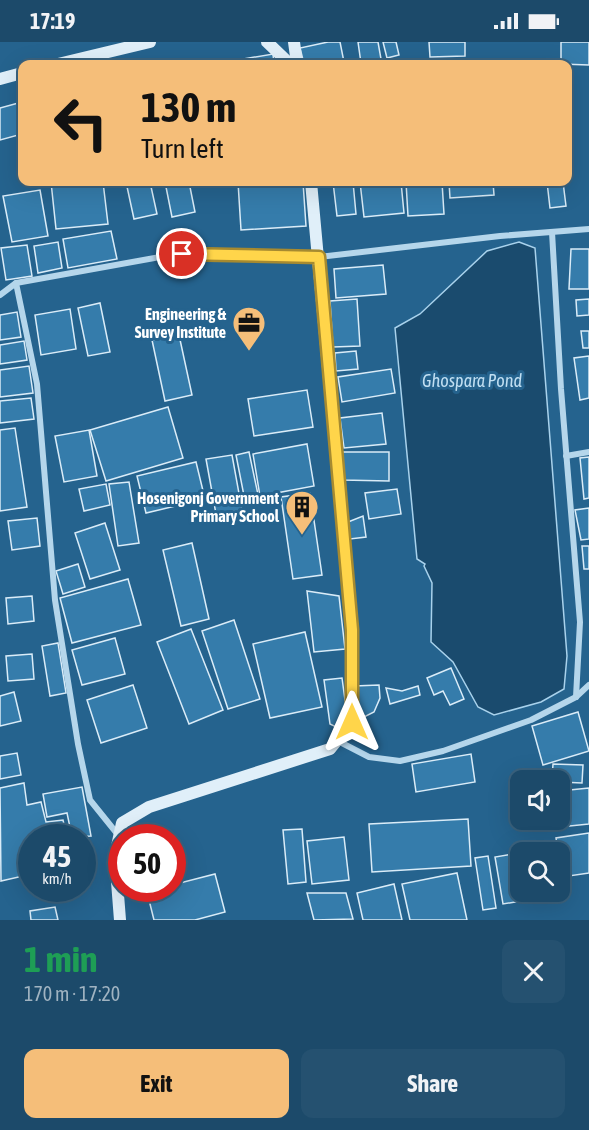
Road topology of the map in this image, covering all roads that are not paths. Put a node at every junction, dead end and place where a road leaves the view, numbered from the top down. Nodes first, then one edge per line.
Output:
1 (150, 42) edge
2 (267, 42) edge
3 (294, 42) edge
4 (75, 60) edge
5 (286, 60) edge
6 (296, 60) edge
7 (18, 74) edge
8 (0, 79) edge
9 (311, 186) edge
10 (589, 229) edge
11 (552, 232) junction
12 (319, 257) junction
13 (16, 284) junction
14 (0, 295) edge
15 (589, 452) edge
16 (566, 456) junction
17 (589, 685) edge
18 (576, 697) junction
19 (337, 741) junction
20 (109, 824) edge
21 (123, 824) edge
22 (119, 902) edge
23 (120, 920) edge

1 - 4 main road
2 - 5 main road
3 - 6 main road
7 - 8 main road
9 - 12 main road
10 - 11 street
11 - 12 street
11 - 16 street
12 - 13 street
12 - 19 main road
13 - 14 street
13 - 20 street
15 - 16 street
16 - 18 street
17 - 18 street
18 - 19 street
19 - 21 main road
22 - 23 main road

